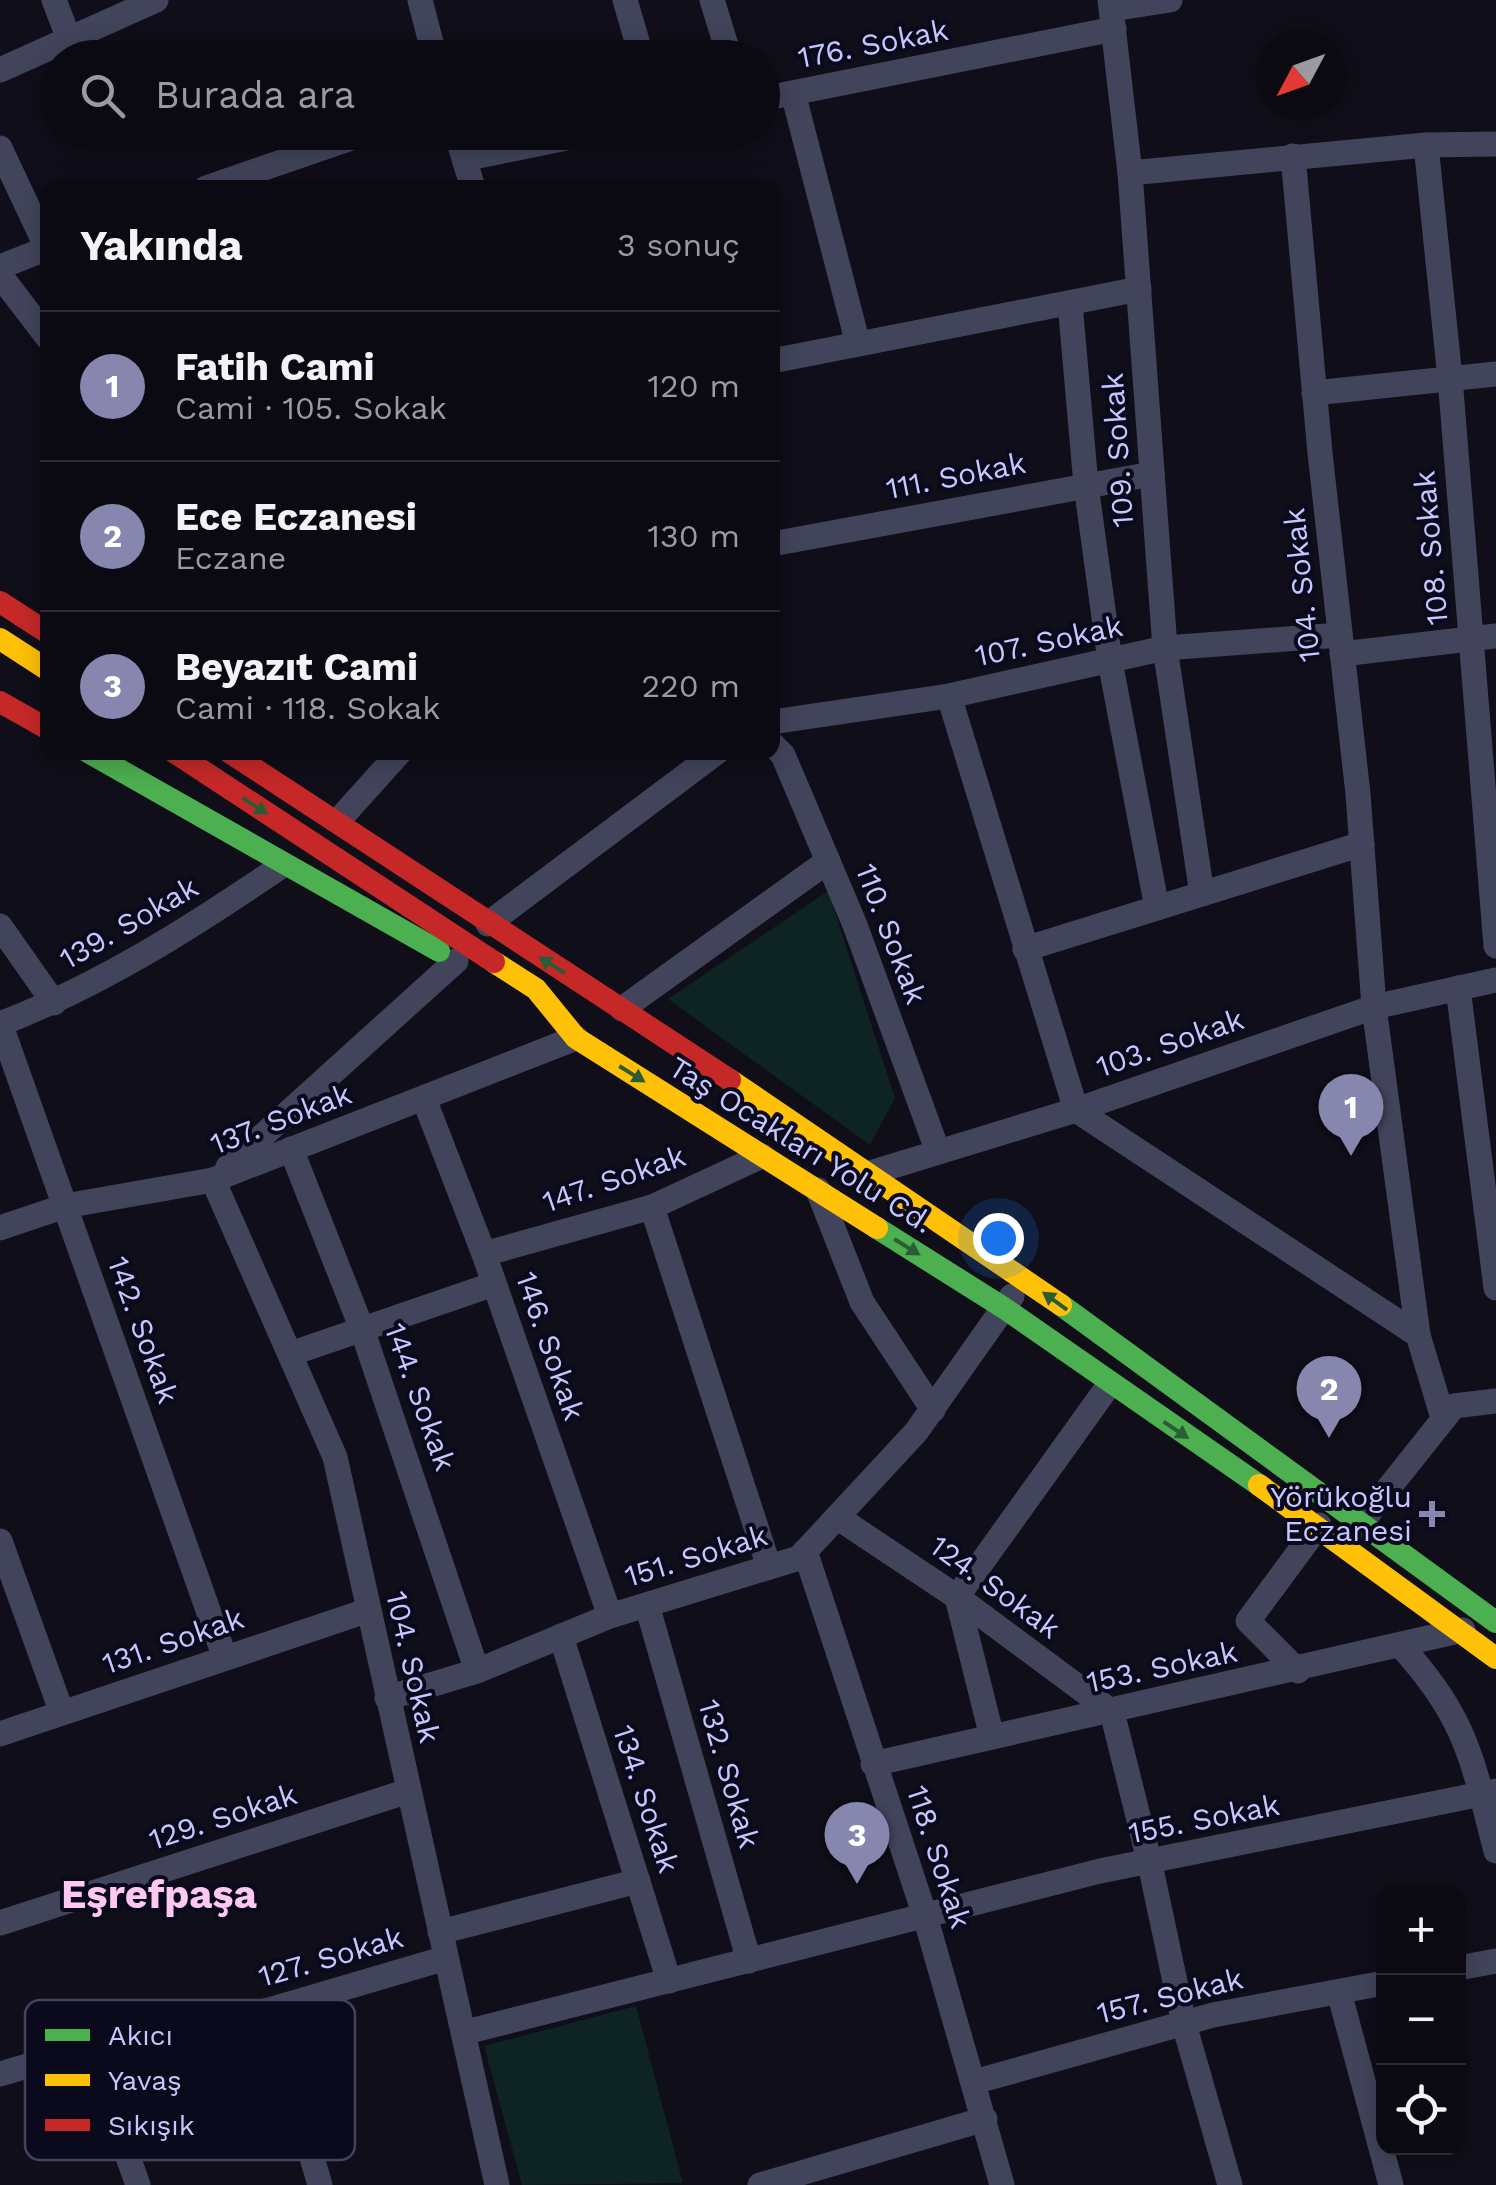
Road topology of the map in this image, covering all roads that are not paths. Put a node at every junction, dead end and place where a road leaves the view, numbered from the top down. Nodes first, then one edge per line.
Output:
1 (54, 0) edge
2 (156, 0) edge
3 (420, 0) edge
4 (625, 0) edge
5 (712, 0) edge
6 (1170, 0) edge
7 (1112, 12) edge
8 (69, 40) joint
9 (430, 40) edge
10 (637, 40) edge
11 (724, 40) edge
12 (40, 53) edge
13 (0, 70) edge
14 (794, 93) junction
15 (780, 96) edge
16 (1496, 144) edge
17 (1426, 145) junction
18 (0, 148) edge
19 (316, 150) edge
20 (461, 150) edge
21 (508, 150) edge
22 (1294, 156) junction
23 (464, 159) junction
24 (1130, 173) junction
25 (229, 180) edge
26 (471, 180) edge
27 (40, 233) edge
28 (40, 251) edge
29 (0, 268) edge
30 (0, 276) edge
31 (1139, 289) junction
32 (1070, 303) junction
33 (40, 328) edge
34 (858, 344) junction
35 (780, 359) edge
36 (1496, 374) edge
37 (1450, 378) junction
38 (1314, 393) junction
39 (1152, 474) junction
40 (1086, 485) junction
41 (780, 542) edge
42 (0, 602) edge
43 (40, 628) edge
44 (1484, 636) edge
45 (0, 639) edge
46 (1341, 645) junction
47 (1165, 648) junction
48 (1110, 660) junction
49 (40, 665) edge
50 (949, 696) junction
51 (0, 702) edge
52 (780, 721) edge
53 (40, 724) edge
54 (780, 752) edge
55 (102, 760) edge
56 (186, 760) edge
57 (242, 760) edge
58 (393, 760) edge
59 (707, 760) edge
60 (338, 821) junction
61 (1362, 844) junction
62 (828, 860) junction
63 (283, 866) junction
64 (1202, 894) junction
65 (1156, 908) junction
66 (488, 924) junction
67 (0, 926) edge
68 (1496, 946) edge
69 (1025, 950) junction
70 (456, 961) junction
71 (1496, 980) edge
72 (1458, 988) junction
73 (54, 1002) junction
74 (1374, 1007) junction
75 (622, 1008) junction
76 (0, 1024) edge
77 (576, 1038) junction
78 (744, 1090) junction
79 (424, 1099) junction
80 (1076, 1110) junction
81 (291, 1149) junction
82 (938, 1152) junction
83 (762, 1156) junction
84 (867, 1174) junction
85 (214, 1180) junction
86 (818, 1190) junction
87 (65, 1206) junction
88 (652, 1206) junction
89 (0, 1228) edge
90 (484, 1254) junction
91 (1024, 1279) junction
92 (494, 1284) junction
93 (1496, 1288) edge
94 (1004, 1308) junction
95 (362, 1330) junction
96 (1418, 1335) junction
97 (290, 1354) junction
98 (1109, 1385) junction
99 (1496, 1402) edge
100 (933, 1410) junction
101 (1444, 1418) junction
102 (838, 1517) junction
103 (1360, 1524) junction
104 (1319, 1525) junction
105 (0, 1543) edge
106 (806, 1551) junction
107 (770, 1567) junction
108 (957, 1597) junction
109 (647, 1605) junction
110 (366, 1611) junction
111 (610, 1616) junction
112 (1496, 1622) edge
113 (1463, 1630) junction
114 (561, 1636) junction
115 (1400, 1645) junction
116 (226, 1658) junction
117 (1496, 1658) edge
118 (478, 1670) junction
119 (1298, 1670) junction
120 (387, 1698) junction
121 (1112, 1712) junction
122 (62, 1713) junction
123 (0, 1734) edge
124 (992, 1737) junction
125 (873, 1764) junction
126 (408, 1791) junction
127 (1489, 1793) edge
128 (1496, 1851) edge
129 (1150, 1864) junction
130 (638, 1881) junction
131 (925, 1916) junction
132 (0, 1923) edge
133 (440, 1932) junction
134 (446, 1958) junction
135 (749, 1961) junction
136 (1496, 1961) edge
137 (1466, 1967) edge
138 (670, 1981) junction
139 (1376, 1985) edge
140 (1339, 1992) junction
141 (303, 2000) edge
142 (1184, 2024) junction
143 (466, 2032) junction
144 (25, 2067) edge
145 (0, 2074) edge
146 (974, 2082) junction
147 (985, 2119) junction
148 (129, 2160) edge
149 (313, 2160) edge
150 (824, 2177) edge
151 (138, 2185) edge
152 (320, 2185) edge
153 (497, 2185) edge
154 (760, 2185) edge
155 (1002, 2185) edge
156 (1230, 2185) edge
157 (1391, 2185) edge

1 - 8 street
2 - 8 street
3 - 9 street
4 - 10 street
5 - 11 street
6 - 7 street, 176. Sokak
7 - 14 street, 176. Sokak
7 - 24 street, 109. Sokak
12 - 13 street
14 - 15 street, 176. Sokak
14 - 34 street
16 - 17 street
17 - 22 street
17 - 37 street, 108. Sokak
18 - 27 street
19 - 25 street
20 - 23 street
21 - 23 street
22 - 24 street
22 - 38 street, 104. Sokak
23 - 26 street
24 - 31 street, 109. Sokak
28 - 29 street
30 - 33 street
31 - 32 street
31 - 39 street, 109. Sokak
32 - 34 street
32 - 40 street
34 - 35 street
36 - 37 street
37 - 38 street
37 - 44 street, 108. Sokak
38 - 46 street, 104. Sokak
39 - 40 street, 111. Sokak
39 - 47 street, 109. Sokak
40 - 41 street, 111. Sokak
40 - 48 street
42 - 43 main road
44 - 46 street, 107. Sokak
44 - 68 street, 108. Sokak
45 - 49 main road
46 - 47 street, 107. Sokak
46 - 61 street, 104. Sokak
47 - 48 street, 107. Sokak
47 - 64 street, 109. Sokak
48 - 50 street, 107. Sokak
48 - 65 street
50 - 52 street, 107. Sokak
50 - 69 street
51 - 53 main road
54 - 62 street, 110. Sokak
55 - 63 main road
56 -> 77 main road, Taş Ocakları Yolu Cd.
57 - 60 main road, Taş Ocakları Yolu Cd.
58 - 60 street
59 - 66 street
60 - 66 main road, Taş Ocakları Yolu Cd.
61 - 64 street
61 - 74 street, 104. Sokak
62 - 75 street
62 - 82 street, 110. Sokak
63 - 70 main road
63 - 73 street, 139. Sokak
64 - 65 street
65 - 69 street
75 -> 66 main road, Taş Ocakları Yolu Cd.
67 - 73 street
69 - 80 street
70 - 77 main road
70 - 85 street
71 - 72 street, 103. Sokak
72 - 74 street, 103. Sokak
72 - 93 street
73 - 76 street, 139. Sokak
74 - 80 street, 103. Sokak
74 - 96 street, 104. Sokak
75 - 78 main road, Taş Ocakları Yolu Cd.
76 - 87 street, 142. Sokak
77 - 78 main road
77 - 79 street, 137. Sokak
77 -> 83 main road, Taş Ocakları Yolu Cd.
78 - 84 main road, Taş Ocakları Yolu Cd.
79 - 81 street, 137. Sokak
79 - 90 street, 146. Sokak
80 - 82 street, 103. Sokak
80 - 96 street
81 - 85 street, 137. Sokak
81 - 95 street, 144. Sokak
82 - 84 street, 103. Sokak
83 - 86 main road, Taş Ocakları Yolu Cd.
83 - 88 street, 147. Sokak
84 - 91 main road, Taş Ocakları Yolu Cd.
85 - 87 street, 137. Sokak
85 - 97 street, 104. Sokak
86 -> 94 main road, Taş Ocakları Yolu Cd.
86 - 100 street
87 - 89 street, 137. Sokak
87 - 116 street, 142. Sokak
88 - 90 street, 147. Sokak
88 - 107 street
90 - 92 street, 146. Sokak
91 - 94 street, 151. Sokak
103 -> 91 main road, Taş Ocakları Yolu Cd.
92 - 95 street
92 - 111 street, 146. Sokak
94 - 98 main road, Taş Ocakları Yolu Cd.
94 - 100 street, 151. Sokak
95 - 97 street
95 - 118 street, 144. Sokak
96 - 101 street, 104. Sokak
97 - 110 street, 104. Sokak
98 -> 104 main road, Taş Ocakları Yolu Cd.
98 - 108 street
99 - 101 street
100 - 102 street, 151. Sokak
101 - 103 street
102 - 106 street, 151. Sokak
102 - 108 street, 124. Sokak
103 - 112 main road, Taş Ocakları Yolu Cd.
104 - 113 main road, Taş Ocakları Yolu Cd.
104 - 119 street
105 - 122 street
106 - 107 street, 151. Sokak
106 - 125 street, 118. Sokak
107 - 109 street, 151. Sokak
108 - 121 street, 124. Sokak
108 - 124 street
109 - 111 street, 151. Sokak
109 - 135 street, 132. Sokak
110 - 116 street, 131. Sokak
110 - 120 street, 104. Sokak
111 - 114 street, 151. Sokak
113 - 115 street, 153. Sokak
113 - 117 main road, Taş Ocakları Yolu Cd.
114 - 118 street, 151. Sokak
114 - 130 street, 134. Sokak
115 - 119 street, 153. Sokak
115 - 127 street
116 - 122 street, 131. Sokak
118 - 120 street, 151. Sokak
119 - 121 street, 153. Sokak
120 - 126 street, 104. Sokak
121 - 124 street, 153. Sokak
121 - 129 street
122 - 123 street, 131. Sokak
124 - 125 street, 153. Sokak
125 - 131 street, 118. Sokak
126 - 132 street, 129. Sokak
126 - 133 street, 104. Sokak
127 - 128 street
127 - 129 street, 155. Sokak
129 - 131 street, 155. Sokak
129 - 142 street
130 - 133 street
130 - 138 street, 134. Sokak
131 - 135 street, 155. Sokak
131 - 146 street, 118. Sokak
133 - 134 street, 104. Sokak
134 - 141 street, 127. Sokak
134 - 143 street, 104. Sokak
135 - 138 street, 155. Sokak
136 - 137 street
138 - 143 street, 155. Sokak
139 - 140 street, 157. Sokak
140 - 142 street, 157. Sokak
140 - 157 street
142 - 146 street, 157. Sokak
142 - 156 street
143 - 153 street, 104. Sokak
144 - 145 street, 127. Sokak
146 - 147 street, 118. Sokak
147 - 150 street
147 - 155 street, 118. Sokak
148 - 151 street
149 - 152 street
150 - 154 street

